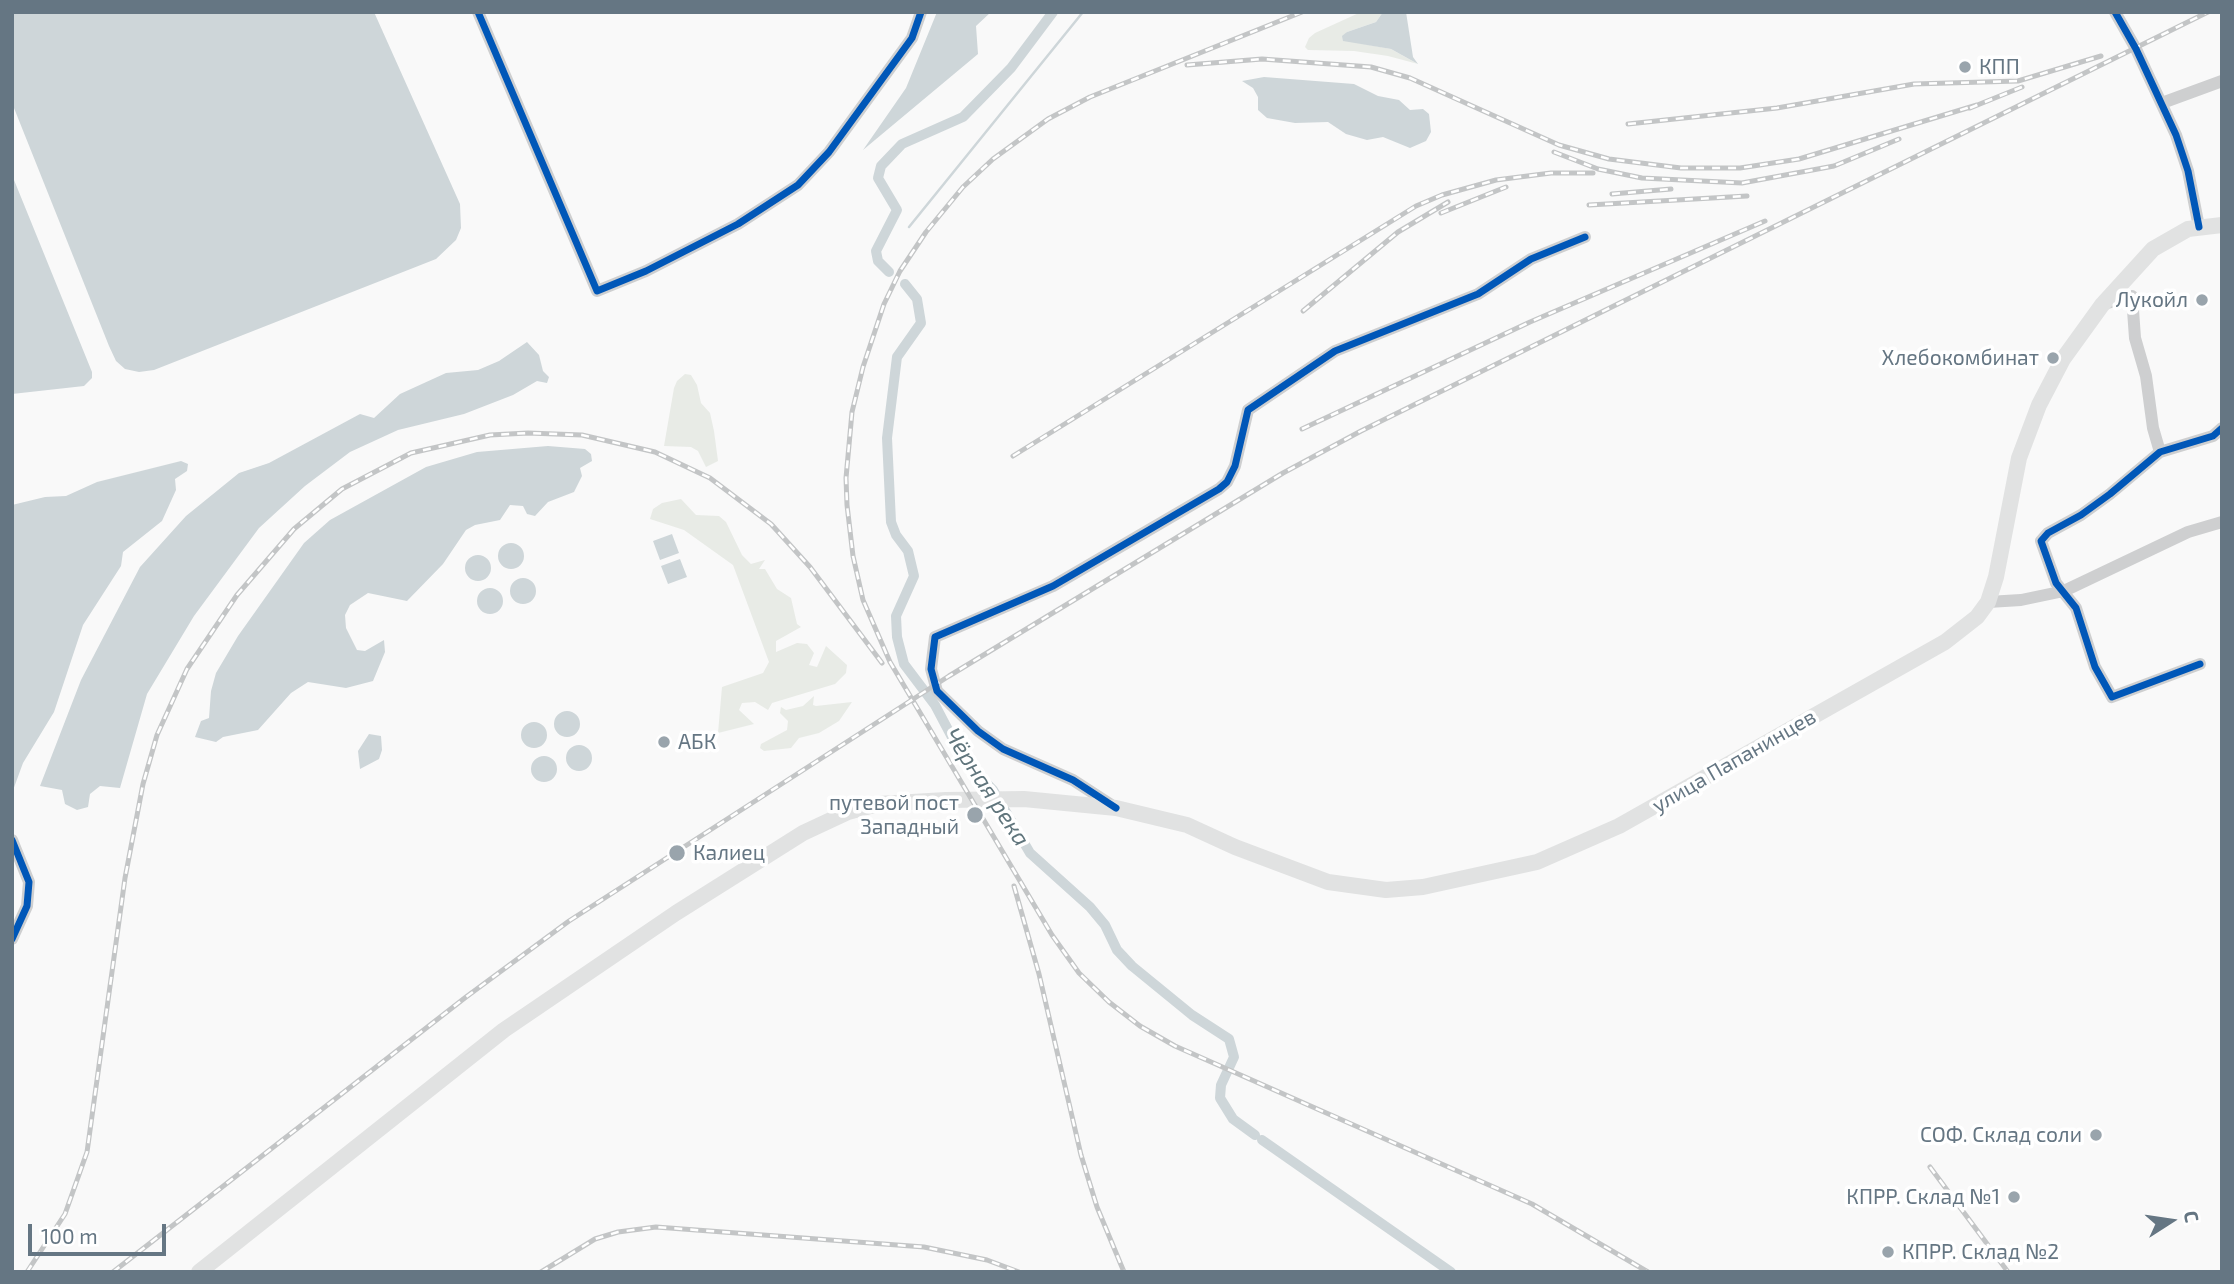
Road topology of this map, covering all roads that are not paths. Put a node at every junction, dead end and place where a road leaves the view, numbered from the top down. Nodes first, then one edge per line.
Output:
1 (478, 12) edge
2 (921, 12) edge
3 (2115, 12) edge
4 (2222, 81) edge
5 (2162, 103) junction
6 (2222, 225) edge
7 (2199, 227) junction
8 (1585, 237) dead end
9 (2102, 305) junction
10 (2222, 428) edge
11 (2161, 452) junction
12 (2222, 522) edge
13 (2064, 591) junction
14 (1988, 602) junction
15 (2200, 664) dead end
16 (1116, 808) junction
17 (12, 840) edge
18 (12, 939) edge
19 (199, 1272) edge

1 - 2 street
3 - 5 street
4 - 5 street
5 - 7 street
6 - 7 main road, улица Папанинцев
7 - 9 main road, улица Папанинцев
8 - 16 street
9 - 11 street
9 - 14 main road, улица Папанинцев
10 - 11 street
11 - 13 street
12 - 13 street
13 - 14 street
13 - 15 street
14 - 16 main road, улица Папанинцев
16 - 19 main road, улица Папанинцев
17 - 18 street

